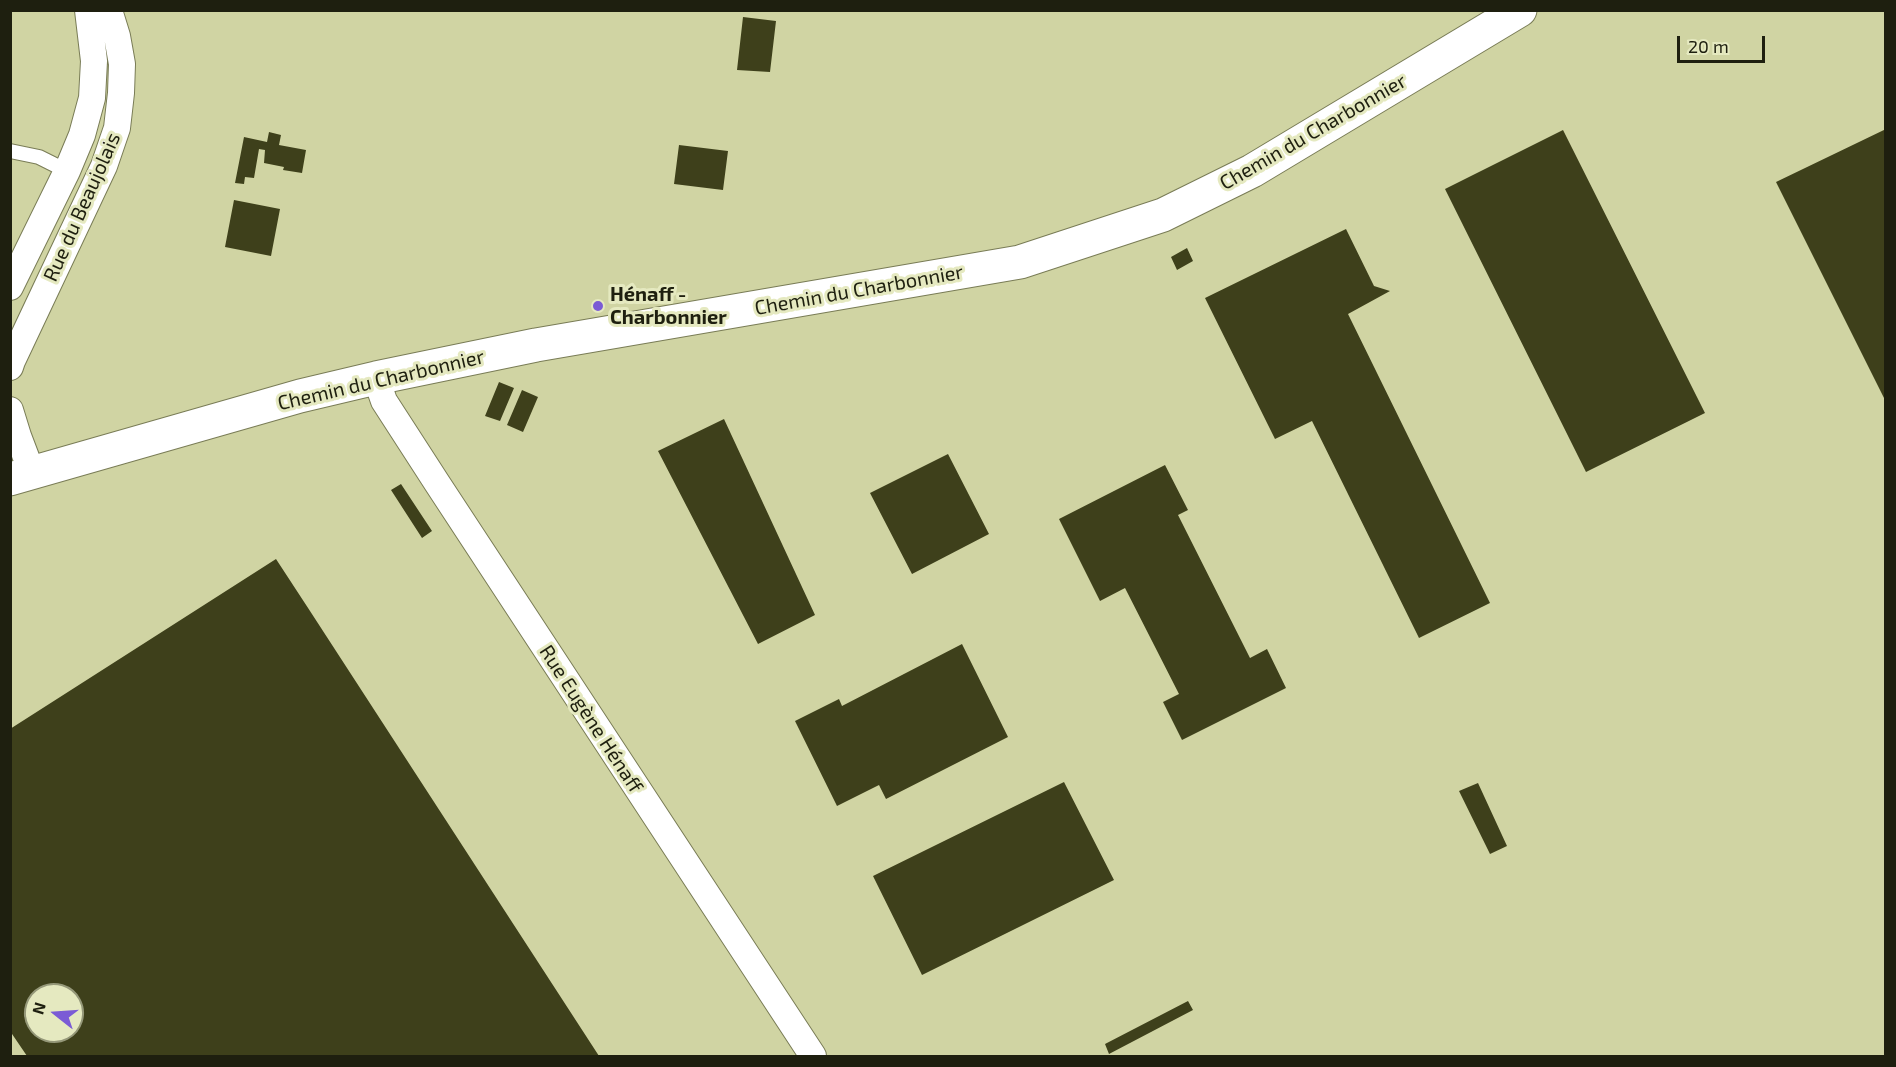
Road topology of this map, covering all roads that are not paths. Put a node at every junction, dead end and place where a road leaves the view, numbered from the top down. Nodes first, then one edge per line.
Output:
1 (88, 10) edge
2 (109, 10) edge
3 (1520, 10) edge
4 (10, 150) edge
5 (67, 171) junction
6 (10, 287) edge
7 (11, 364) edge
8 (376, 378) junction
9 (10, 410) edge
10 (21, 476) edge
11 (813, 1056) edge

1 - 5 street, Rue du Beaujolais
2 - 7 street, Rue du Beaujolais
3 - 8 main road, Chemin du Charbonnier
4 - 5 lane
5 - 6 street, Rue du Beaujolais
5 - 7 street, Rue du Beaujolais
8 - 10 main road, Chemin du Charbonnier
8 - 11 street, Rue Eugène Hénaff
9 - 10 street

